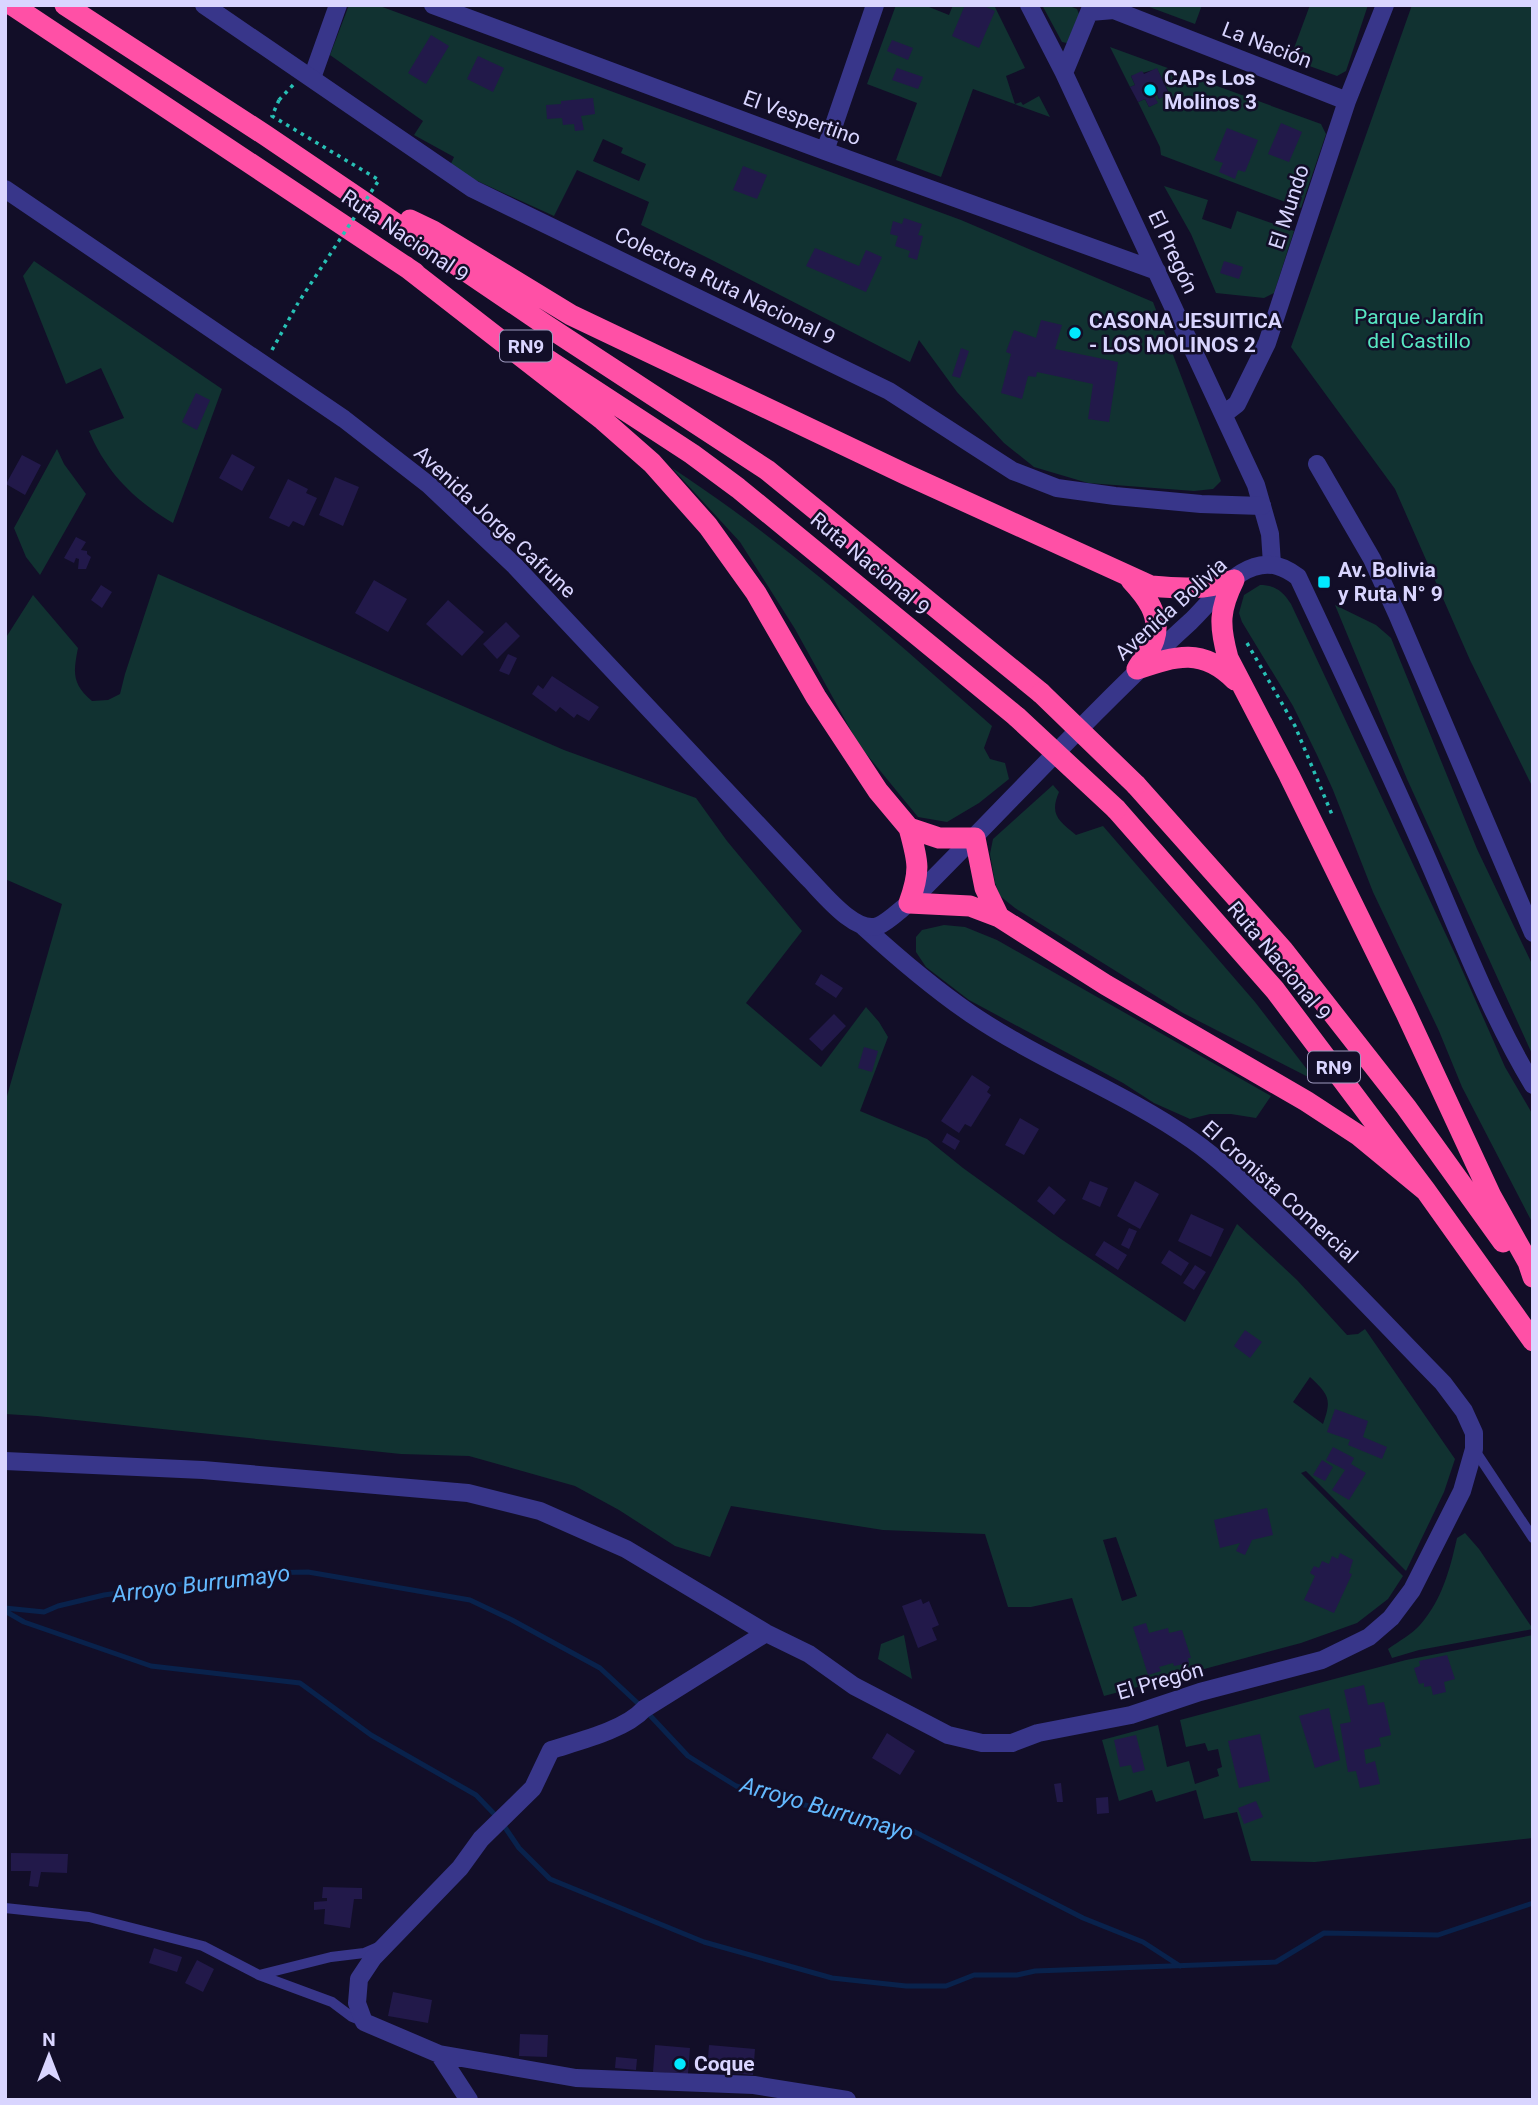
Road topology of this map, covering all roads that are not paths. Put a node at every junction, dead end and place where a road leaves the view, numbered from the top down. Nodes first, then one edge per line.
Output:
1 (12, 5) edge
2 (65, 5) edge
3 (204, 5) edge
4 (338, 5) edge
5 (433, 5) edge
6 (875, 5) edge
7 (1029, 5) edge
8 (1385, 5) edge
9 (1091, 9) edge
10 (1064, 73) junction
11 (312, 78) junction
12 (1347, 101) junction
13 (825, 151) junction
14 (5, 189) edge
15 (348, 190) junction
16 (405, 267) junction
17 (1157, 271) junction
18 (1224, 414) junction
19 (1317, 464) dead end
20 (1262, 506) junction
21 (1272, 564) junction
22 (1125, 574) junction
23 (1234, 579) junction
24 (1137, 670) junction
25 (1246, 692) junction
26 (909, 828) junction
27 (975, 838) junction
28 (909, 903) junction
29 (999, 917) junction
30 (864, 927) junction
31 (1533, 933) edge
32 (1533, 1085) edge
33 (1426, 1191) junction
34 (1533, 1277) edge
35 (1533, 1283) edge
36 (1533, 1341) edge
37 (1475, 1449) junction
38 (5, 1461) edge
39 (1533, 1538) edge
40 (766, 1633) junction
41 (5, 1908) edge
42 (387, 1944) junction
43 (258, 1975) junction
44 (364, 2022) junction
45 (439, 2053) junction
46 (469, 2100) edge
47 (847, 2100) edge

1 - 16 highway, Ruta Nacional 9 / RN9
2 - 15 highway, Ruta Nacional 9 / RN9
3 - 11 street, Colectora Ruta Nacional 9
4 - 11 street
5 - 13 street, El Vespertino
6 - 13 street
7 - 10 street, El Pregón
8 - 12 street, El Mundo
9 - 10 street
9 - 12 street, La Nación
10 - 17 street, El Pregón
11 - 20 street, Colectora Ruta Nacional 9
12 - 18 street, El Mundo
13 - 17 street, El Vespertino
14 - 30 street, Avenida Jorge Cafrune
15 - 22 highway
15 - 35 highway, Ruta Nacional 9 / RN9, bridge
16 - 26 highway
16 - 33 highway, Ruta Nacional 9 / RN9, bridge
17 - 18 street, El Pregón
18 - 20 street, El Pregón
19 - 31 street
20 - 21 street, El Pregón
21 - 23 street, Avenida Bolivia
21 - 32 street
22 - 23 highway
22 - 24 highway
23 - 24 street, Avenida Bolivia
23 - 25 highway
24 - 25 highway
24 - 27 street, Avenida Bolivia
25 - 34 highway
26 - 27 highway
26 - 28 highway
27 - 28 street, Avenida Bolivia
27 - 29 highway
28 - 29 highway
28 - 30 street, Avenida Bolivia
29 - 33 highway
30 - 37 street, El Cronista Comercial
33 - 36 highway, Ruta Nacional 9 / RN9
37 - 39 lane
37 - 40 street, El Pregón
38 - 40 street, El Pregón
40 - 42 street
41 - 43 lane
42 - 43 lane
42 - 44 street
43 - 44 lane
44 - 45 street
45 - 46 street
45 - 47 street

